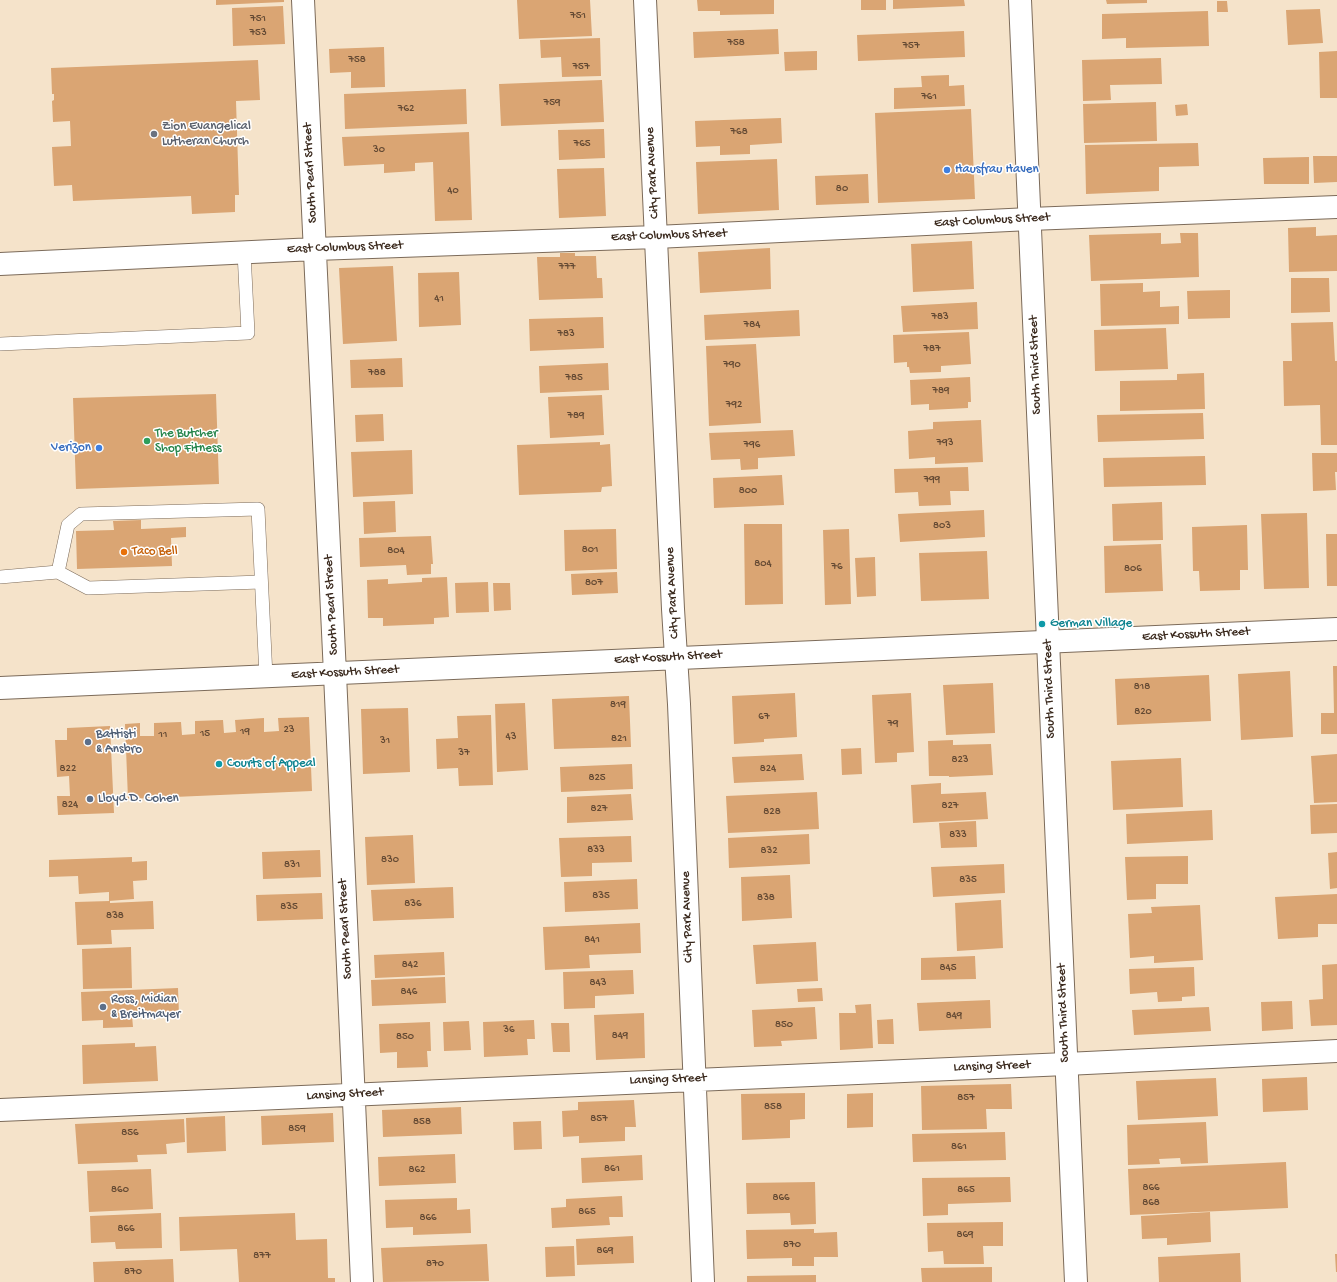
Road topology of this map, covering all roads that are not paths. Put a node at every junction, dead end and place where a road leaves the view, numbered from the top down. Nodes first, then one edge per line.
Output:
1 (303, 0) edge
2 (645, 0) edge
3 (1020, 0) edge
4 (1337, 207) edge
5 (1030, 219) junction
6 (656, 237) junction
7 (315, 249) junction
8 (244, 252) junction
9 (0, 264) edge
10 (0, 344) edge
11 (58, 572) junction
12 (0, 577) edge
13 (261, 582) junction
14 (1337, 629) edge
15 (1048, 642) junction
16 (676, 658) junction
17 (335, 674) junction
18 (266, 677) junction
19 (0, 688) edge
20 (1337, 1051) edge
21 (1066, 1064) junction
22 (694, 1079) junction
23 (354, 1094) junction
24 (0, 1110) edge
25 (362, 1282) edge
26 (703, 1282) edge
27 (1076, 1282) edge

1 - 7 street, South Pearl Street
2 - 6 street, City Park Avenue
3 - 5 street, South Third Street
4 - 5 street, East Columbus Street
5 - 6 street, East Columbus Street
5 - 15 street, South Third Street
6 - 7 street, East Columbus Street
6 - 16 street, City Park Avenue
7 - 8 street, East Columbus Street
7 - 17 street, South Pearl Street
8 - 9 street, East Columbus Street
8 - 10 lane
11 - 12 lane
11 - 13 lane
11 - 13 lane
13 - 18 lane
14 - 15 street, East Kossuth Street
15 - 16 street, East Kossuth Street
15 - 21 street, South Third Street
16 - 17 street, East Kossuth Street
16 - 22 street, City Park Avenue
17 - 18 street, East Kossuth Street
17 - 23 street, South Pearl Street
18 - 19 street, East Kossuth Street
20 - 21 street, Lansing Street
21 - 22 street, Lansing Street
21 - 27 street, South Third Street
22 - 23 street, Lansing Street
22 - 26 street, City Park Avenue
23 - 24 street, Lansing Street
23 - 25 street, South Pearl Street

